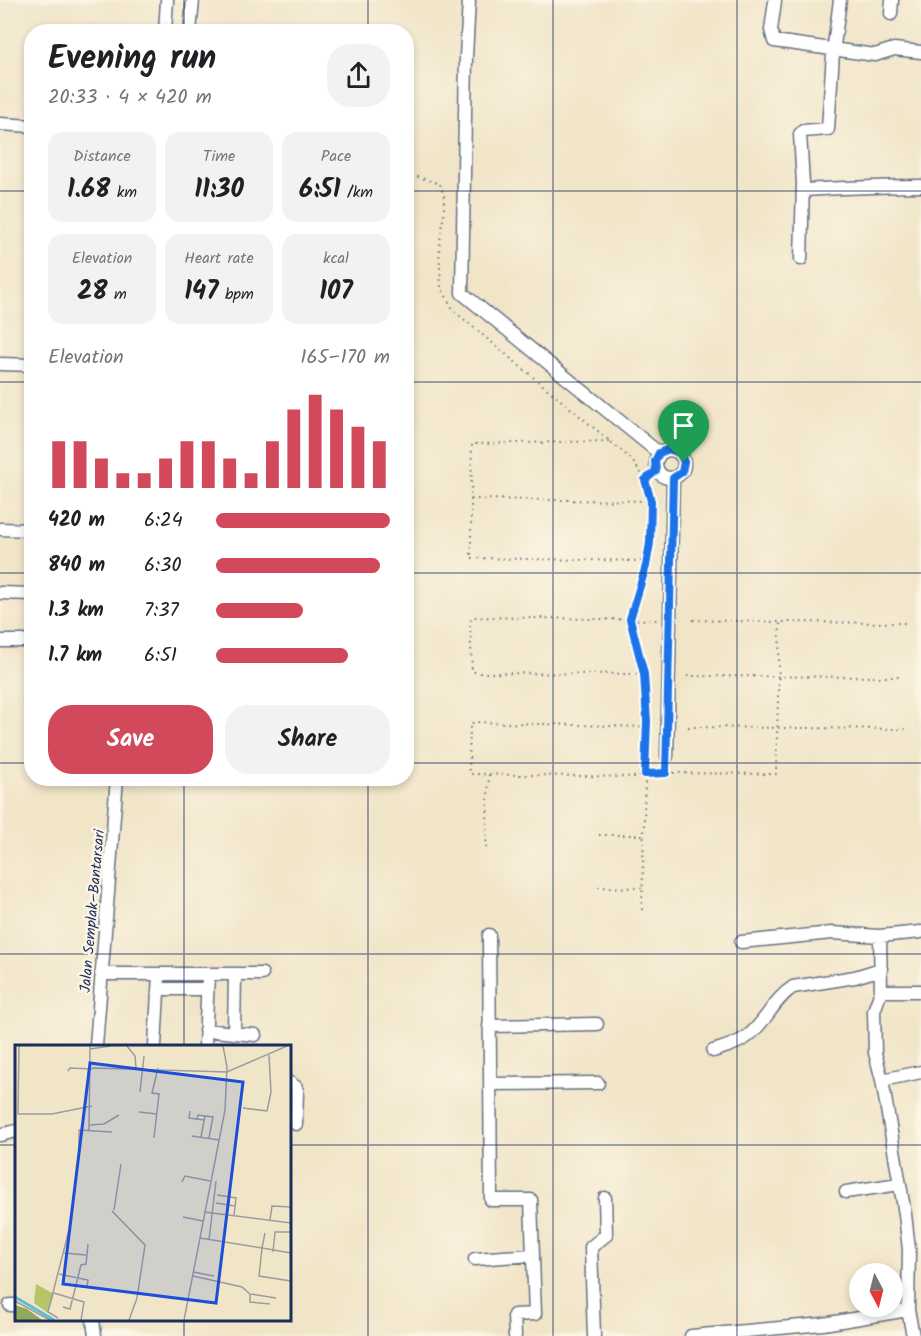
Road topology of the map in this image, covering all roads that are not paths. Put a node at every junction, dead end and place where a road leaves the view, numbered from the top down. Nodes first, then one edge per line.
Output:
1 (167, 0) edge
2 (194, 0) edge
3 (469, 0) edge
4 (840, 0) edge
5 (892, 0) edge
6 (775, 1) edge
7 (891, 14) dead end
8 (166, 24) edge
9 (191, 24) edge
10 (834, 50) junction
11 (921, 52) edge
12 (0, 124) edge
13 (24, 126) edge
14 (921, 186) edge
15 (803, 190) junction
16 (801, 259) dead end
17 (0, 364) edge
18 (24, 365) edge
19 (659, 453) junction
20 (673, 478) junction
21 (0, 529) edge
22 (24, 530) edge
23 (0, 593) edge
24 (24, 594) edge
25 (0, 640) edge
26 (24, 641) edge
27 (667, 756) road end
28 (116, 786) edge
29 (921, 932) edge
30 (489, 935) dead end
31 (880, 936) junction
32 (741, 942) dead end
33 (881, 969) junction
34 (101, 974) junction
35 (159, 974) junction
36 (262, 974) dead end
37 (208, 975) junction
38 (235, 975) junction
39 (207, 988) junction
40 (159, 989) junction
41 (921, 990) edge
42 (881, 991) junction
43 (597, 1024) dead end
44 (489, 1026) junction
45 (206, 1030) junction
46 (234, 1032) junction
47 (255, 1035) dead end
48 (96, 1045) edge
49 (155, 1045) edge
50 (205, 1045) edge
51 (713, 1051) dead end
52 (921, 1072) edge
53 (882, 1080) junction
54 (598, 1083) dead end
55 (291, 1084) edge
56 (490, 1084) junction
57 (296, 1124) dead end
58 (15, 1131) edge
59 (0, 1135) edge
60 (899, 1184) junction
61 (846, 1192) dead end
62 (605, 1198) dead end
63 (533, 1256) junction
64 (475, 1258) dead end
65 (913, 1303) edge
66 (93, 1321) edge
67 (95, 1336) edge
68 (515, 1336) edge
69 (594, 1336) edge
70 (691, 1336) edge
71 (913, 1336) edge

1 - 8 street
2 - 9 street
3 - 19 street
4 - 10 street
5 - 7 street
6 - 10 street
10 - 11 street
10 - 15 street
12 - 13 street
14 - 15 street
15 - 16 street
17 - 18 street
19 - 20 street
19 - 20 street
20 - 27 street
21 - 22 street
23 - 24 street
25 - 26 street
28 - 34 street, Jalan Semplak–Bantarsari
29 - 31 street
30 - 44 street
31 - 32 street
31 - 33 street
33 - 42 street
33 - 51 street
34 - 35 street
34 - 48 street, Jalan Semplak–Bantarsari
35 - 37 street
35 - 40 street
36 - 38 street
37 - 38 street
37 - 39 street
38 - 46 street
39 - 40 street
39 - 45 street
40 - 49 street
41 - 42 street
42 - 53 street
43 - 44 street
44 - 56 street
45 - 46 street
45 - 50 street
46 - 47 street
52 - 53 street
53 - 60 street
54 - 56 street
55 - 57 street
56 - 63 street
58 - 59 street
60 - 61 street
60 - 65 street
62 - 69 street
63 - 64 street
63 - 68 street
65 - 70 street
65 - 71 street
66 - 67 street

